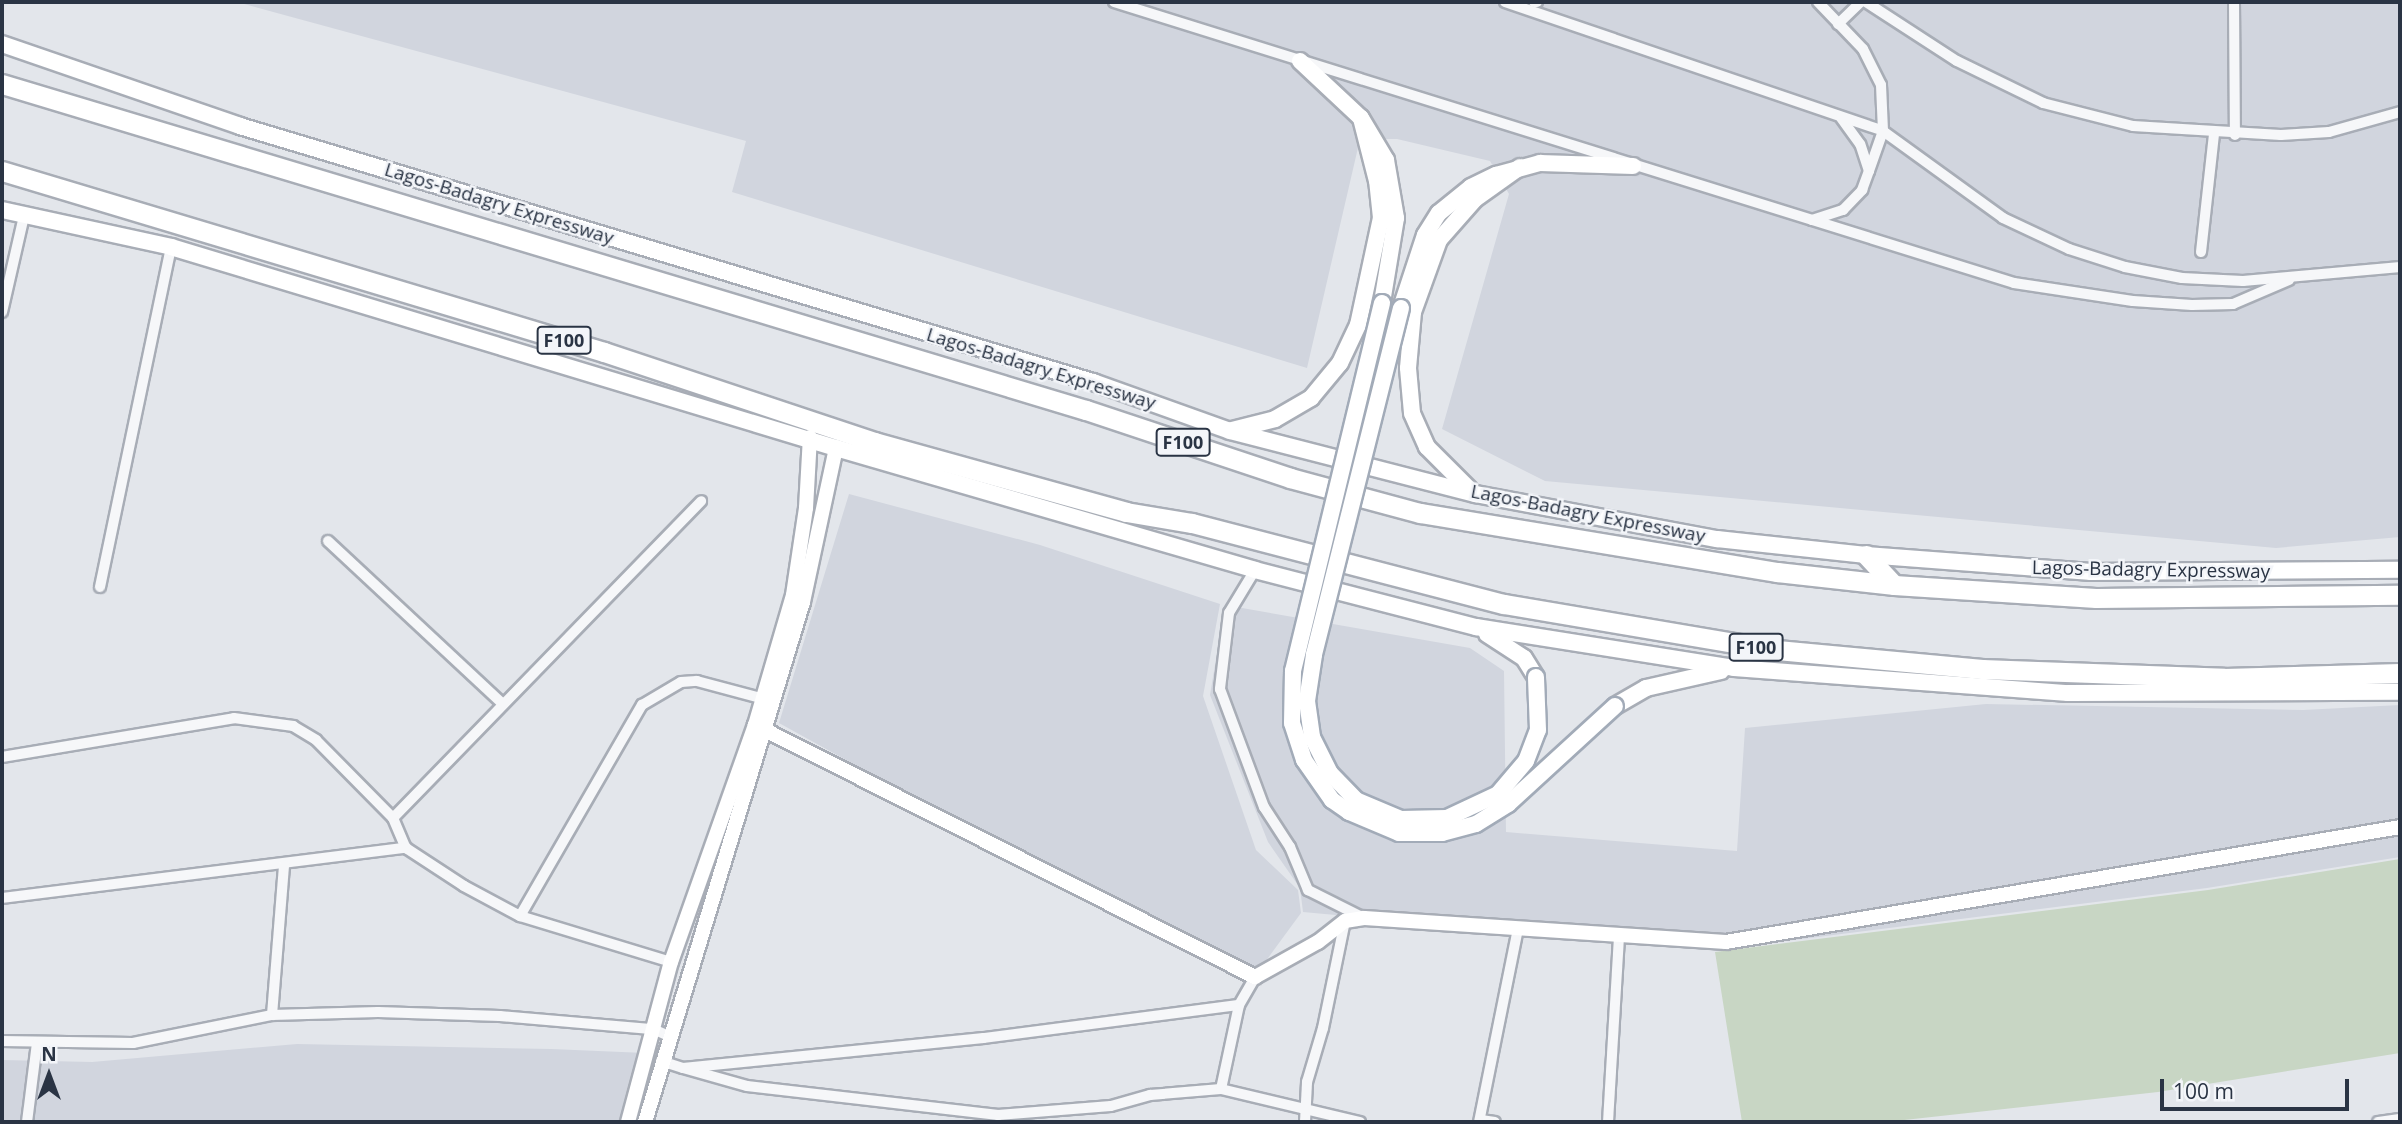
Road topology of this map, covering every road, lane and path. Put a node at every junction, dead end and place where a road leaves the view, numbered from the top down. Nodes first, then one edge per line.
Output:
1 (1114, 2) edge
2 (1505, 2) edge
3 (1818, 2) edge
4 (1864, 2) edge
5 (2234, 2) edge
6 (1838, 24) junction
7 (2, 44) edge
8 (1300, 61) junction
9 (2, 84) edge
10 (2400, 112) edge
11 (1840, 117) junction
12 (1361, 118) junction
13 (1883, 131) junction
14 (2214, 134) junction
15 (2235, 135) junction
16 (1633, 166) junction
17 (1520, 167) junction
18 (2, 171) edge
19 (1869, 171) junction
20 (2, 210) edge
21 (24, 216) junction
22 (1810, 220) junction
23 (172, 247) junction
24 (2202, 252) dead end
25 (2400, 267) edge
26 (2289, 280) junction
27 (2, 312) edge
28 (1230, 430) junction
29 (810, 437) junction
30 (836, 448) junction
31 (1476, 494) junction
32 (701, 501) dead end
33 (328, 541) dead end
34 (1866, 555) junction
35 (1255, 570) junction
36 (2400, 570) edge
37 (1894, 585) junction
38 (100, 587) dead end
39 (2400, 595) edge
40 (1476, 627) junction
41 (1734, 668) junction
42 (2400, 673) edge
43 (2400, 692) edge
44 (769, 700) junction
45 (503, 704) junction
46 (761, 726) junction
47 (2, 757) edge
48 (731, 816) junction
49 (393, 818) junction
50 (2400, 827) edge
51 (406, 848) junction
52 (284, 865) junction
53 (2, 898) edge
54 (520, 916) junction
55 (1364, 918) junction
56 (1345, 921) junction
57 (1518, 928) junction
58 (1619, 937) junction
59 (677, 945) junction
60 (695, 954) junction
61 (671, 962) junction
62 (1255, 977) junction
63 (1239, 1005) junction
64 (272, 1015) junction
65 (653, 1029) junction
66 (669, 1036) junction
67 (2, 1041) edge
68 (37, 1043) junction
69 (660, 1061) junction
70 (683, 1068) junction
71 (1221, 1088) junction
72 (1306, 1116) edge
73 (2400, 1119) edge
74 (1480, 1121) edge
75 (27, 1122) edge
76 (628, 1122) edge
77 (645, 1122) edge
78 (1360, 1122) edge
79 (1495, 1122) edge
80 (1608, 1122) edge
81 (2378, 1122) edge

1 - 8 street
2 - 11 street
3 - 6 street
4 - 6 street
4 - 14 street
5 - 15 street
6 - 13 street
7 - 28 main road, Lagos-Badagry Expressway
8 - 12 main road
8 - 16 street
9 - 37 highway, Lagos-Badagry Expressway / F100
10 - 15 street
11 - 13 street
11 - 19 street
12 - 28 main road
12 - 41 main road, bridge
13 - 19 street
13 - 26 street
14 - 15 street
14 - 24 street
16 - 17 main road
16 - 22 street
17 - 31 main road
17 - 40 main road, bridge
18 - 42 highway, F100
19 - 22 street
20 - 21 main road
21 - 23 main road
21 - 27 street
22 - 26 street
23 - 29 main road
23 - 38 street
25 - 26 street
28 - 31 main road, Lagos-Badagry Expressway
29 - 30 main road
29 - 44 main road
30 - 35 main road
30 - 44 main road
31 - 34 main road, Lagos-Badagry Expressway
32 - 45 street
33 - 45 street
34 - 36 main road, Lagos-Badagry Expressway
34 - 37 highway
35 - 40 main road
35 - 55 street
37 - 39 highway, Lagos-Badagry Expressway / F100
40 - 41 main road
41 - 43 main road
44 - 46 main road
44 - 54 street
45 - 49 street
46 - 48 main road
46 - 62 main road
47 - 49 street
48 - 59 main road
48 - 60 main road
49 - 51 street
50 - 58 main road
51 - 52 street
51 - 54 street
52 - 53 street
52 - 64 street
54 - 61 street
55 - 56 main road
55 - 57 main road
56 - 62 main road
56 - 72 street
57 - 58 main road
57 - 74 street
58 - 80 street
59 - 60 main road
59 - 61 main road
60 - 66 main road
61 - 65 main road
62 - 63 street
63 - 70 street
63 - 71 street
64 - 65 street
64 - 68 street
65 - 66 street
65 - 76 main road
66 - 69 main road
67 - 68 street
68 - 75 street
69 - 70 street
69 - 77 main road
70 - 71 street
71 - 72 street
72 - 78 street
73 - 81 street
74 - 79 street

